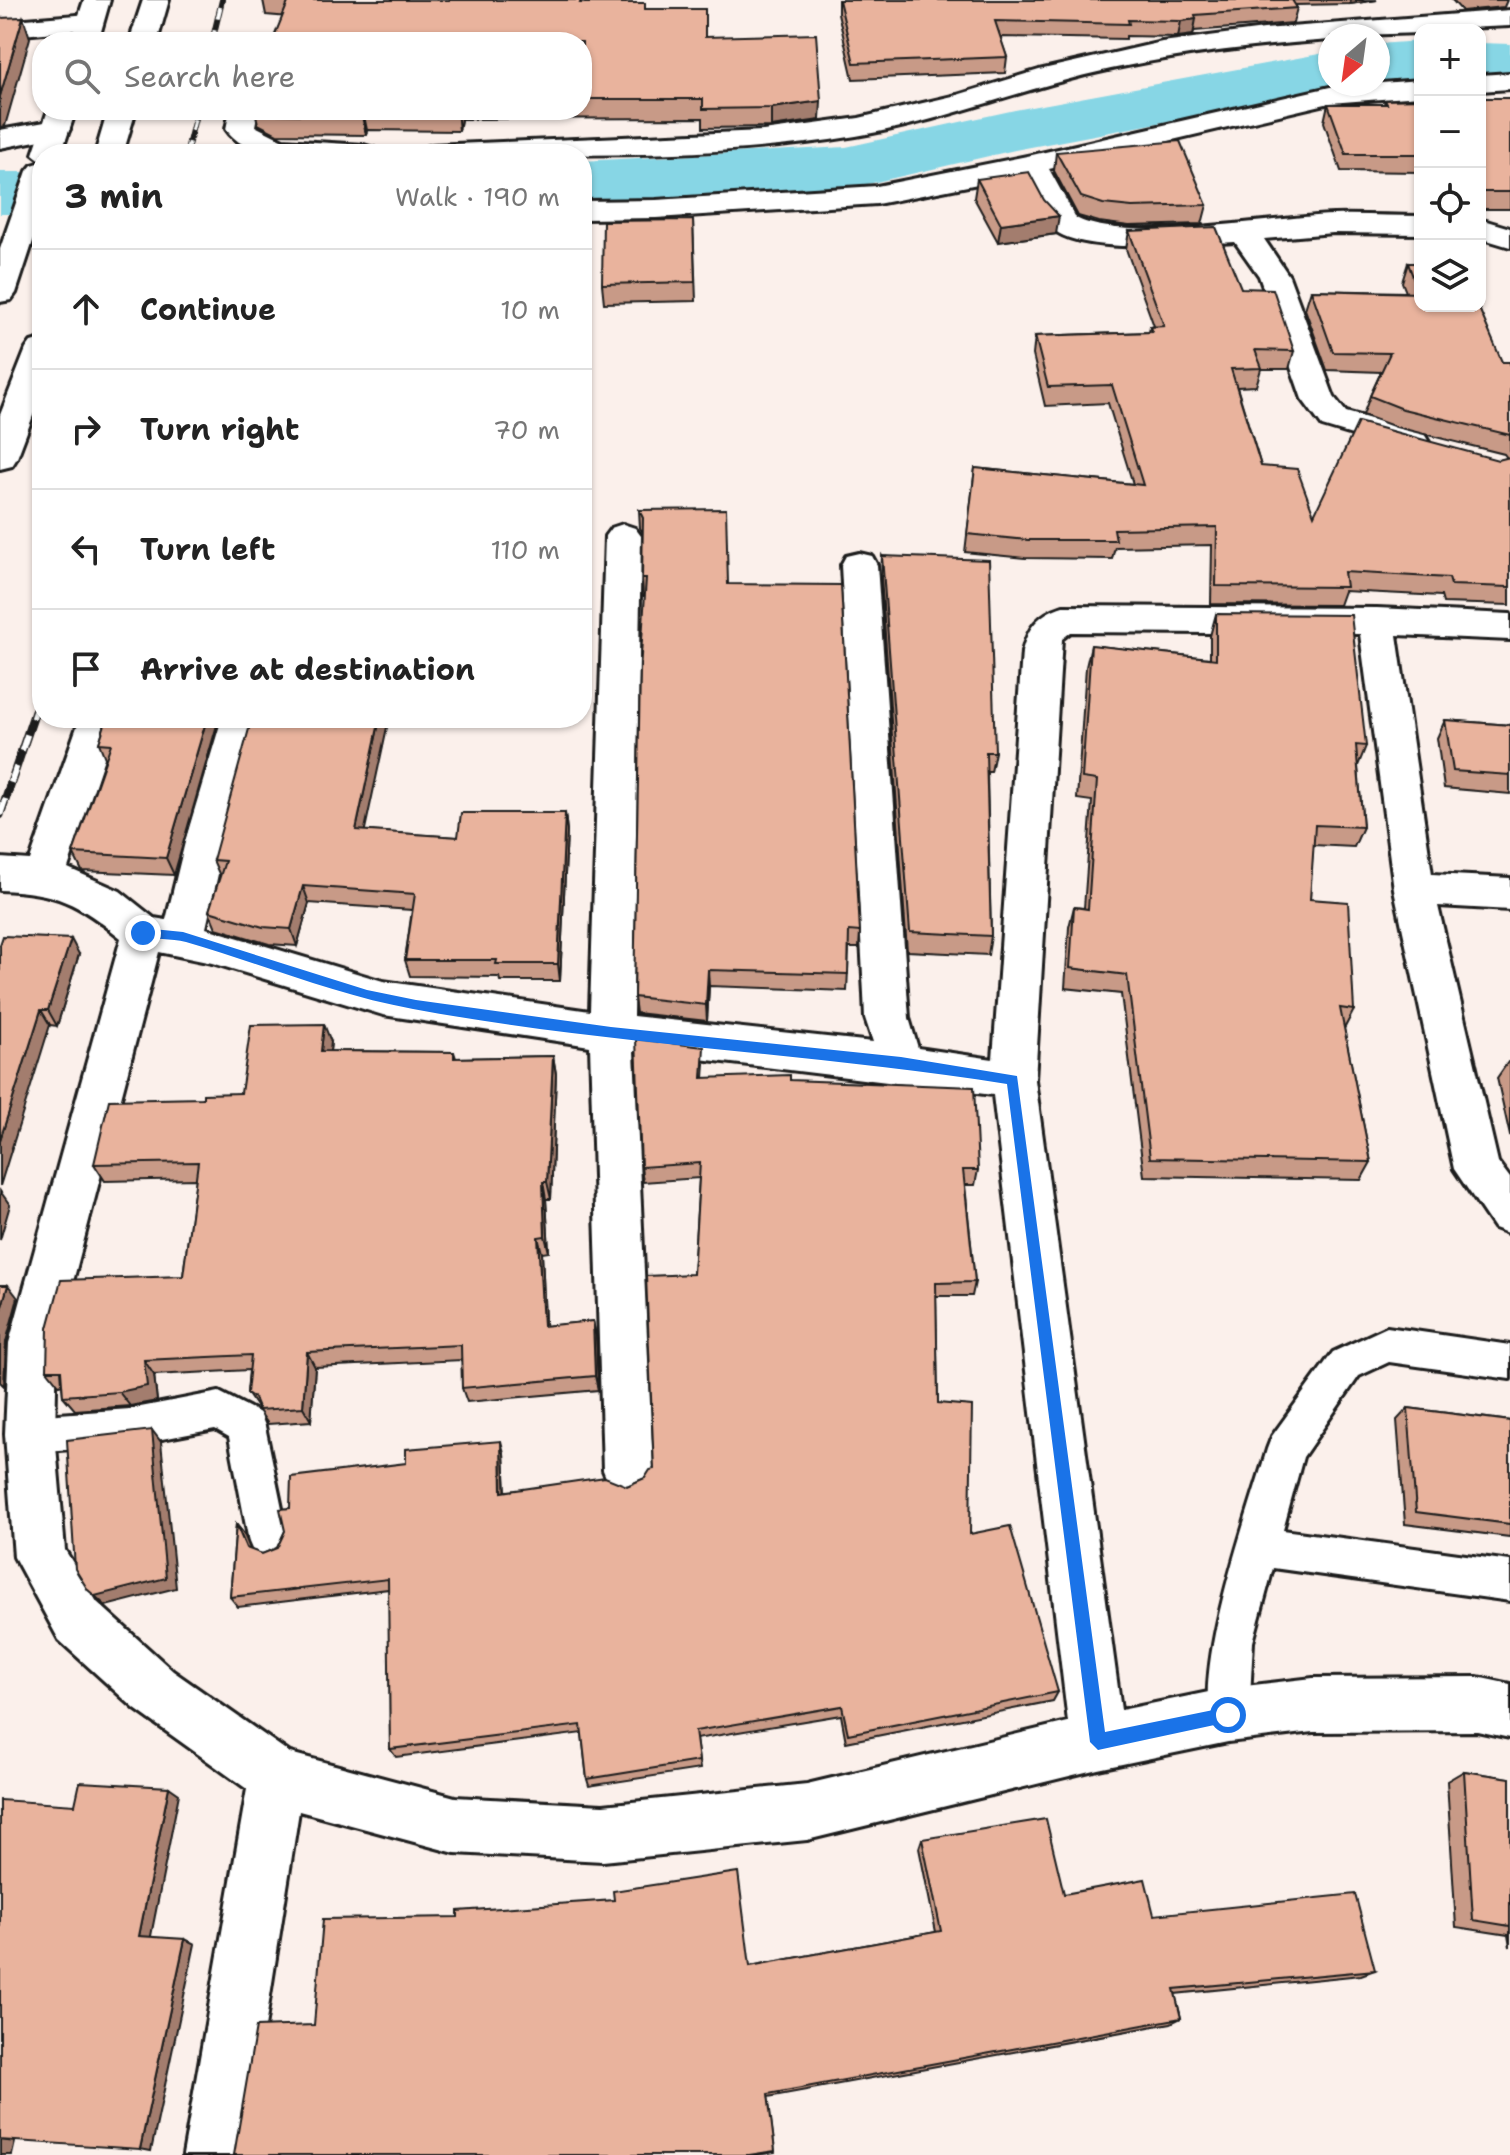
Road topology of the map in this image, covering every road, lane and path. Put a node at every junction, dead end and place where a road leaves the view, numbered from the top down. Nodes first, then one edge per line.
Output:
1 (156, 0) edge
2 (1366, 0) edge
3 (1510, 18) edge
4 (90, 21) edge
5 (1380, 24) edge
6 (0, 29) edge
7 (1390, 29) edge
8 (146, 32) edge
9 (1318, 36) edge
10 (1390, 39) edge
11 (1414, 77) edge
12 (1510, 81) edge
13 (1486, 83) edge
14 (1414, 86) edge
15 (242, 120) edge
16 (54, 133) edge
17 (0, 139) edge
18 (268, 144) edge
19 (592, 147) edge
20 (1032, 164) junction
21 (32, 202) edge
22 (592, 210) edge
23 (1414, 225) edge
24 (1486, 230) edge
25 (1244, 232) junction
26 (1510, 238) edge
27 (0, 293) edge
28 (32, 375) edge
29 (1443, 450) edge
30 (0, 458) edge
31 (623, 536) dead end
32 (859, 565) dead end
33 (1377, 621) junction
34 (1510, 627) edge
35 (94, 728) edge
36 (238, 728) edge
37 (22, 875) edge
38 (1414, 889) junction
39 (1510, 894) edge
40 (163, 934) junction
41 (611, 1033) junction
42 (901, 1062) junction
43 (1013, 1080) junction
44 (1510, 1214) edge
45 (1510, 1362) edge
46 (30, 1434) junction
47 (628, 1470) dead end
48 (269, 1542) dead end
49 (1259, 1546) junction
50 (1510, 1581) edge
51 (1510, 1711) edge
52 (1228, 1715) junction
53 (1098, 1742) junction
54 (277, 1777) junction
55 (214, 2155) edge

1 - 8 main road
2 - 5 main road
3 - 7 main road
4 - 6 main road
9 - 19 main road
10 - 11 main road
12 - 13 main road
14 - 20 main road
15 - 18 main road
16 - 17 main road
20 - 22 main road
20 - 25 main road
21 - 27 main road
23 - 25 main road
24 - 26 main road
25 - 29 main road
28 - 30 main road
31 - 41 main road
32 - 42 main road
33 - 34 main road
33 - 38 main road
33 - 43 main road
35 - 37 main road
36 - 40 main road
37 - 40 main road
38 - 39 main road
38 - 44 main road
40 - 41 main road
40 - 46 main road
41 - 42 main road
41 - 47 main road
42 - 43 main road
43 - 53 main road
45 - 49 lane
46 - 48 lane
46 - 54 main road
49 - 50 lane
49 - 52 lane
51 - 52 main road
52 - 53 main road
53 - 54 main road
54 - 55 main road

